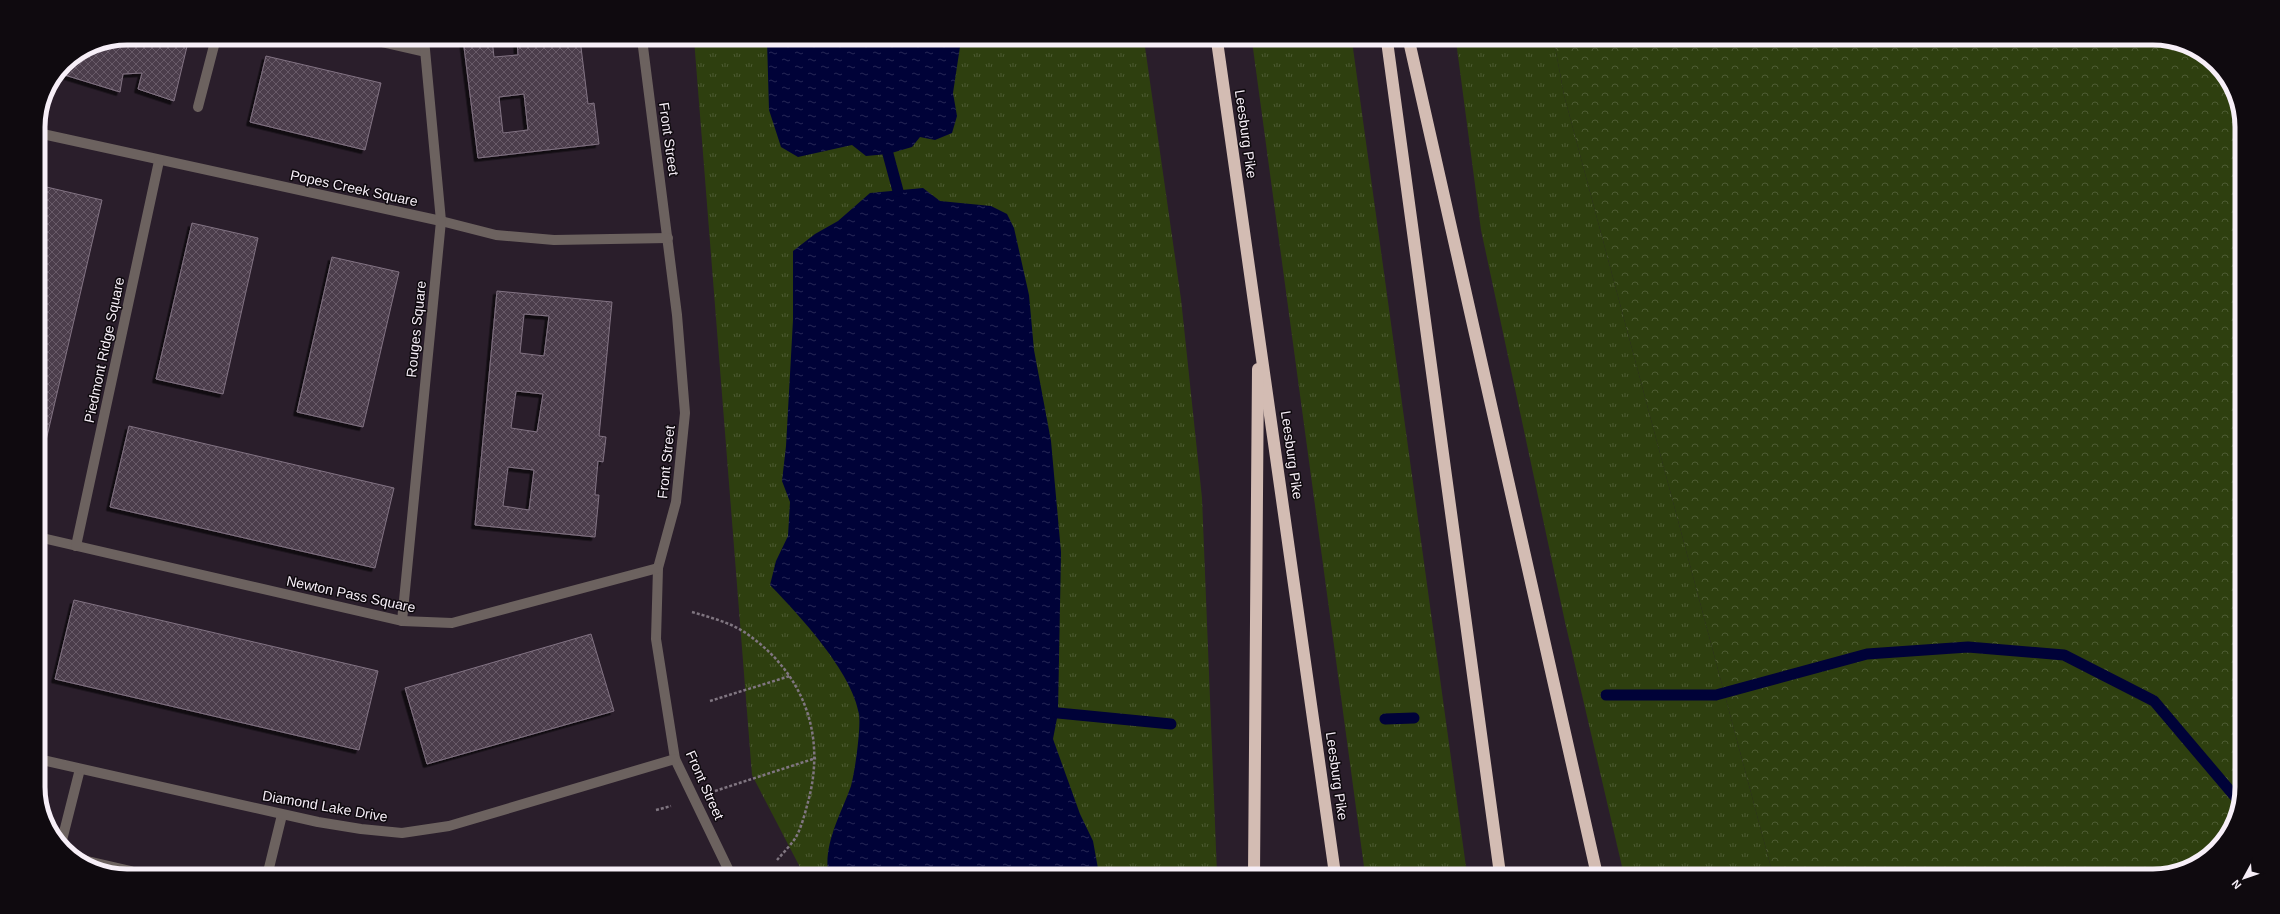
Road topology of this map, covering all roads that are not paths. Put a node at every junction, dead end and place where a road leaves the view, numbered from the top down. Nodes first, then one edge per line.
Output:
1 (214, 45) edge
2 (394, 45) edge
3 (424, 45) edge
4 (643, 45) edge
5 (1218, 45) edge
6 (1388, 45) edge
7 (1410, 45) edge
8 (425, 52) junction
9 (198, 107) dead end
10 (45, 135) edge
11 (159, 160) junction
12 (441, 221) junction
13 (668, 238) junction
14 (1259, 328) junction
15 (45, 539) edge
16 (76, 546) junction
17 (658, 568) junction
18 (402, 621) junction
19 (675, 759) junction
20 (45, 761) edge
21 (80, 769) junction
22 (282, 814) junction
23 (63, 838) edge
24 (95, 863) edge
25 (122, 869) edge
26 (269, 869) edge
27 (728, 869) edge
28 (1254, 869) edge
29 (1334, 869) edge
30 (1499, 869) edge
31 (1596, 869) edge

1 - 9 street
2 - 8 street
3 - 8 street, Rouges Square
4 - 13 street, Front Street
5 - 14 highway, Leesburg Pike
6 - 30 highway
7 - 31 highway
8 - 12 street, Rouges Square
10 - 11 street, Popes Creek Square
11 - 12 street, Popes Creek Square
11 - 16 street, Piedmont Ridge Square
12 - 13 street, Popes Creek Square
12 - 18 street, Rouges Square
13 - 17 street, Front Street
14 - 28 highway
14 - 29 highway, Leesburg Pike
15 - 16 street, Newton Pass Square
16 - 18 street, Newton Pass Square
17 - 18 street, Newton Pass Square
17 - 19 street, Front Street
19 - 22 street, Diamond Lake Drive
19 - 27 street, Front Street
20 - 21 street, Diamond Lake Drive
21 - 22 street, Diamond Lake Drive
21 - 23 street
22 - 26 street
24 - 25 street

